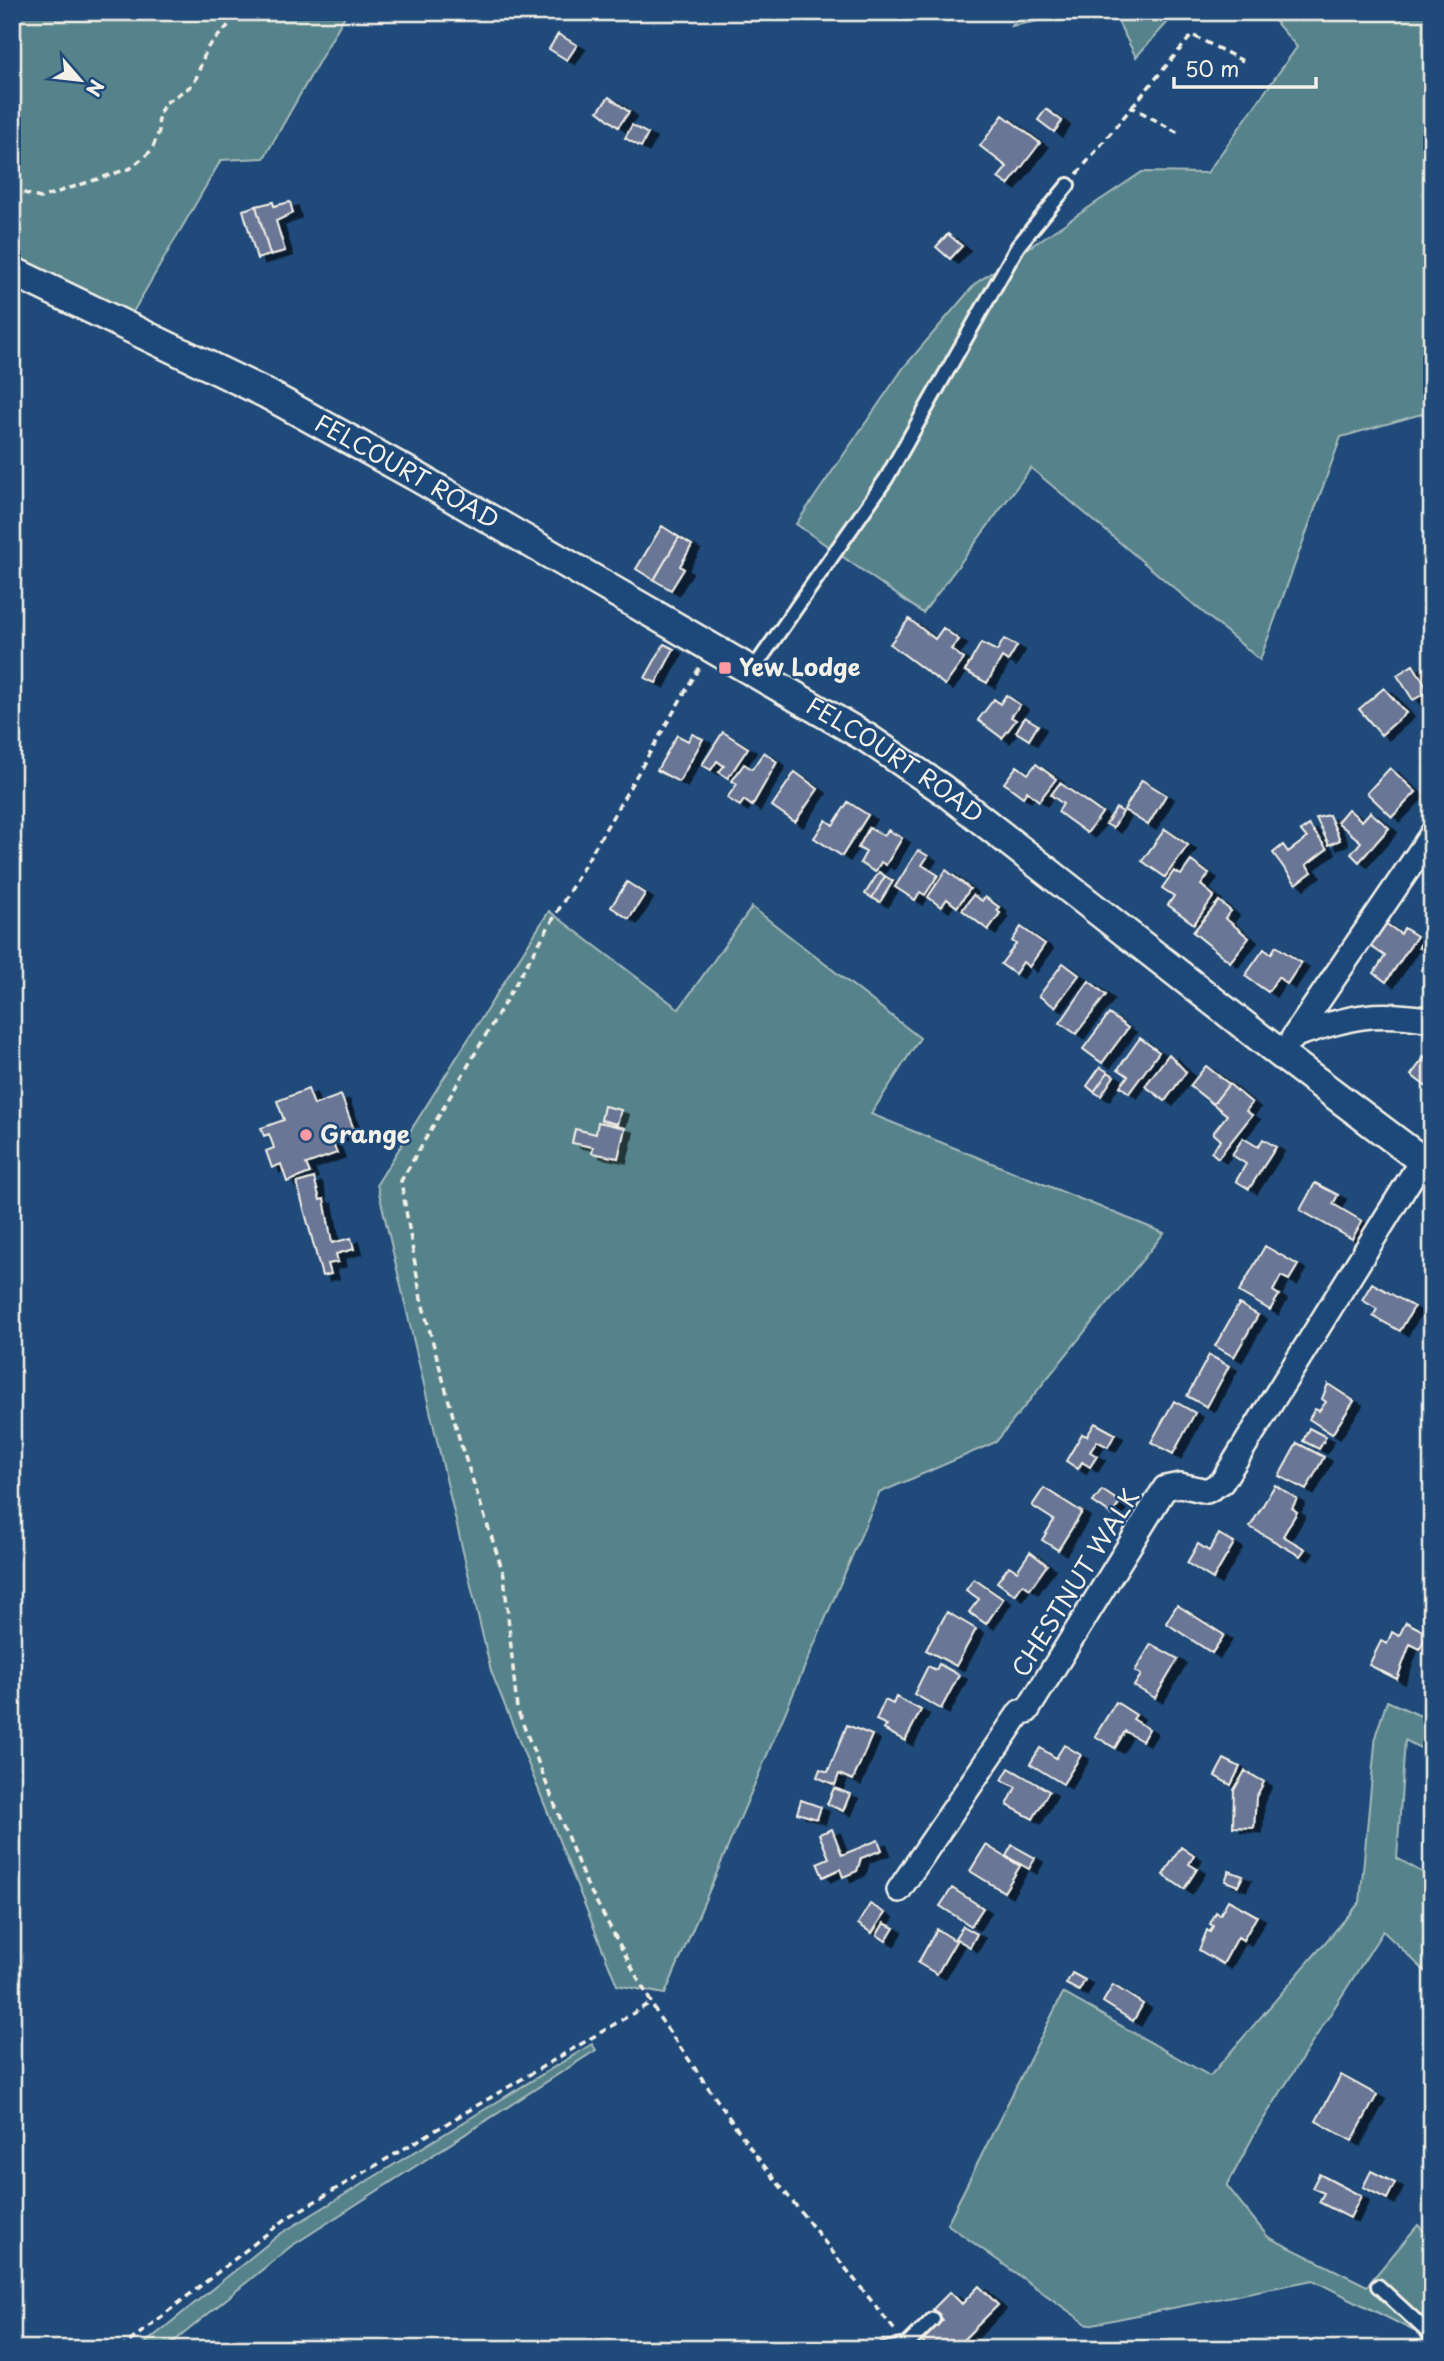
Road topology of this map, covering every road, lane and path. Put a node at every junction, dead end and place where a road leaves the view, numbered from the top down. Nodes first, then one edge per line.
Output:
1 (235, 12) edge
2 (1242, 61) dead end
3 (1132, 107) junction
4 (1182, 135) dead end
5 (1068, 185) joint
6 (12, 189) edge
7 (12, 271) edge
8 (710, 648) junction
9 (752, 671) junction
10 (1432, 834) edge
11 (1432, 1020) edge
12 (1289, 1045) junction
13 (1427, 1164) edge
14 (899, 1890) dead end
15 (652, 2002) junction
16 (1378, 2286) dead end
17 (933, 2319) dead end
18 (1432, 2336) edge
19 (909, 2347) edge
20 (120, 2349) edge
21 (885, 2349) edge

1 - 6 path
2 - 3 path
3 - 4 path
3 - 5 path
5 - 9 lane
7 - 8 street, FELCOURT ROAD
8 - 9 street, FELCOURT ROAD
8 - 15 path
9 - 12 street, FELCOURT ROAD
10 - 12 street
11 - 12 street
12 - 13 street, FELCOURT ROAD
13 - 14 street, CHESTNUT WALK
15 - 19 path
15 - 20 path
16 - 18 lane
17 - 19 lane
19 - 21 lane

